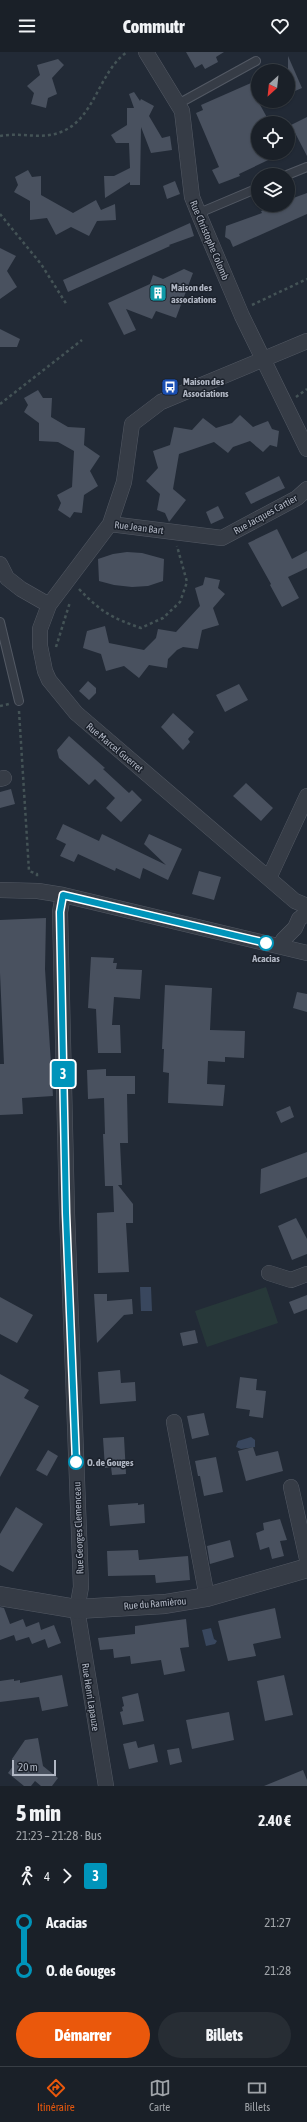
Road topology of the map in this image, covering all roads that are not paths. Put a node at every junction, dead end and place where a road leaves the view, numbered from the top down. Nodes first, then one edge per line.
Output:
1 (146, 52) edge
2 (256, 61) dead end
3 (178, 104) junction
4 (307, 166) edge
5 (295, 171) edge
6 (251, 191) edge
7 (199, 213) junction
8 (307, 341) edge
9 (264, 360) junction
10 (307, 449) edge
11 (307, 489) edge
12 (110, 524) junction
13 (222, 538) joint
14 (0, 564) edge
15 (4, 581) edge
16 (49, 605) junction
17 (0, 622) edge
18 (19, 701) road end
19 (307, 796) edge
20 (269, 878) junction
21 (0, 890) edge
22 (63, 895) junction
23 (304, 911) edge
24 (282, 946) junction
25 (307, 953) edge
26 (269, 1273) dead end
27 (307, 1274) edge
28 (174, 1422) dead end
29 (291, 1487) dead end
30 (307, 1559) edge
31 (307, 1568) edge
32 (0, 1596) edge
33 (207, 1598) junction
34 (77, 1609) junction
35 (106, 1786) edge

1 - 3 street, Rue Christophe Colomb
2 - 3 lane
3 - 7 street, Rue Christophe Colomb
4 - 5 lane
6 - 7 lane
7 - 9 street, Rue Christophe Colomb
8 - 9 street
9 - 10 street
9 - 12 street
11 - 13 street, Rue Jacques Cartier
12 - 13 street, Rue Jean Bart
12 - 16 street, Rue Jean Bart
14 - 15 street
15 - 16 street
16 - 20 street, Rue Marcel Guerret
17 - 18 lane
19 - 20 street
20 - 23 street, Rue Marcel Guerret
21 - 22 street
22 - 24 street
22 - 34 street, Rue Georges Clemenceau
23 - 24 street, Rue Marcel Guerret
24 - 25 street
26 - 27 street
28 - 33 street
29 - 30 street
31 - 33 street, Rue du Ramièrou
32 - 34 street, Rue du Ramièrou
33 - 34 street, Rue du Ramièrou
34 - 35 street, Rue Henri Lapauze

